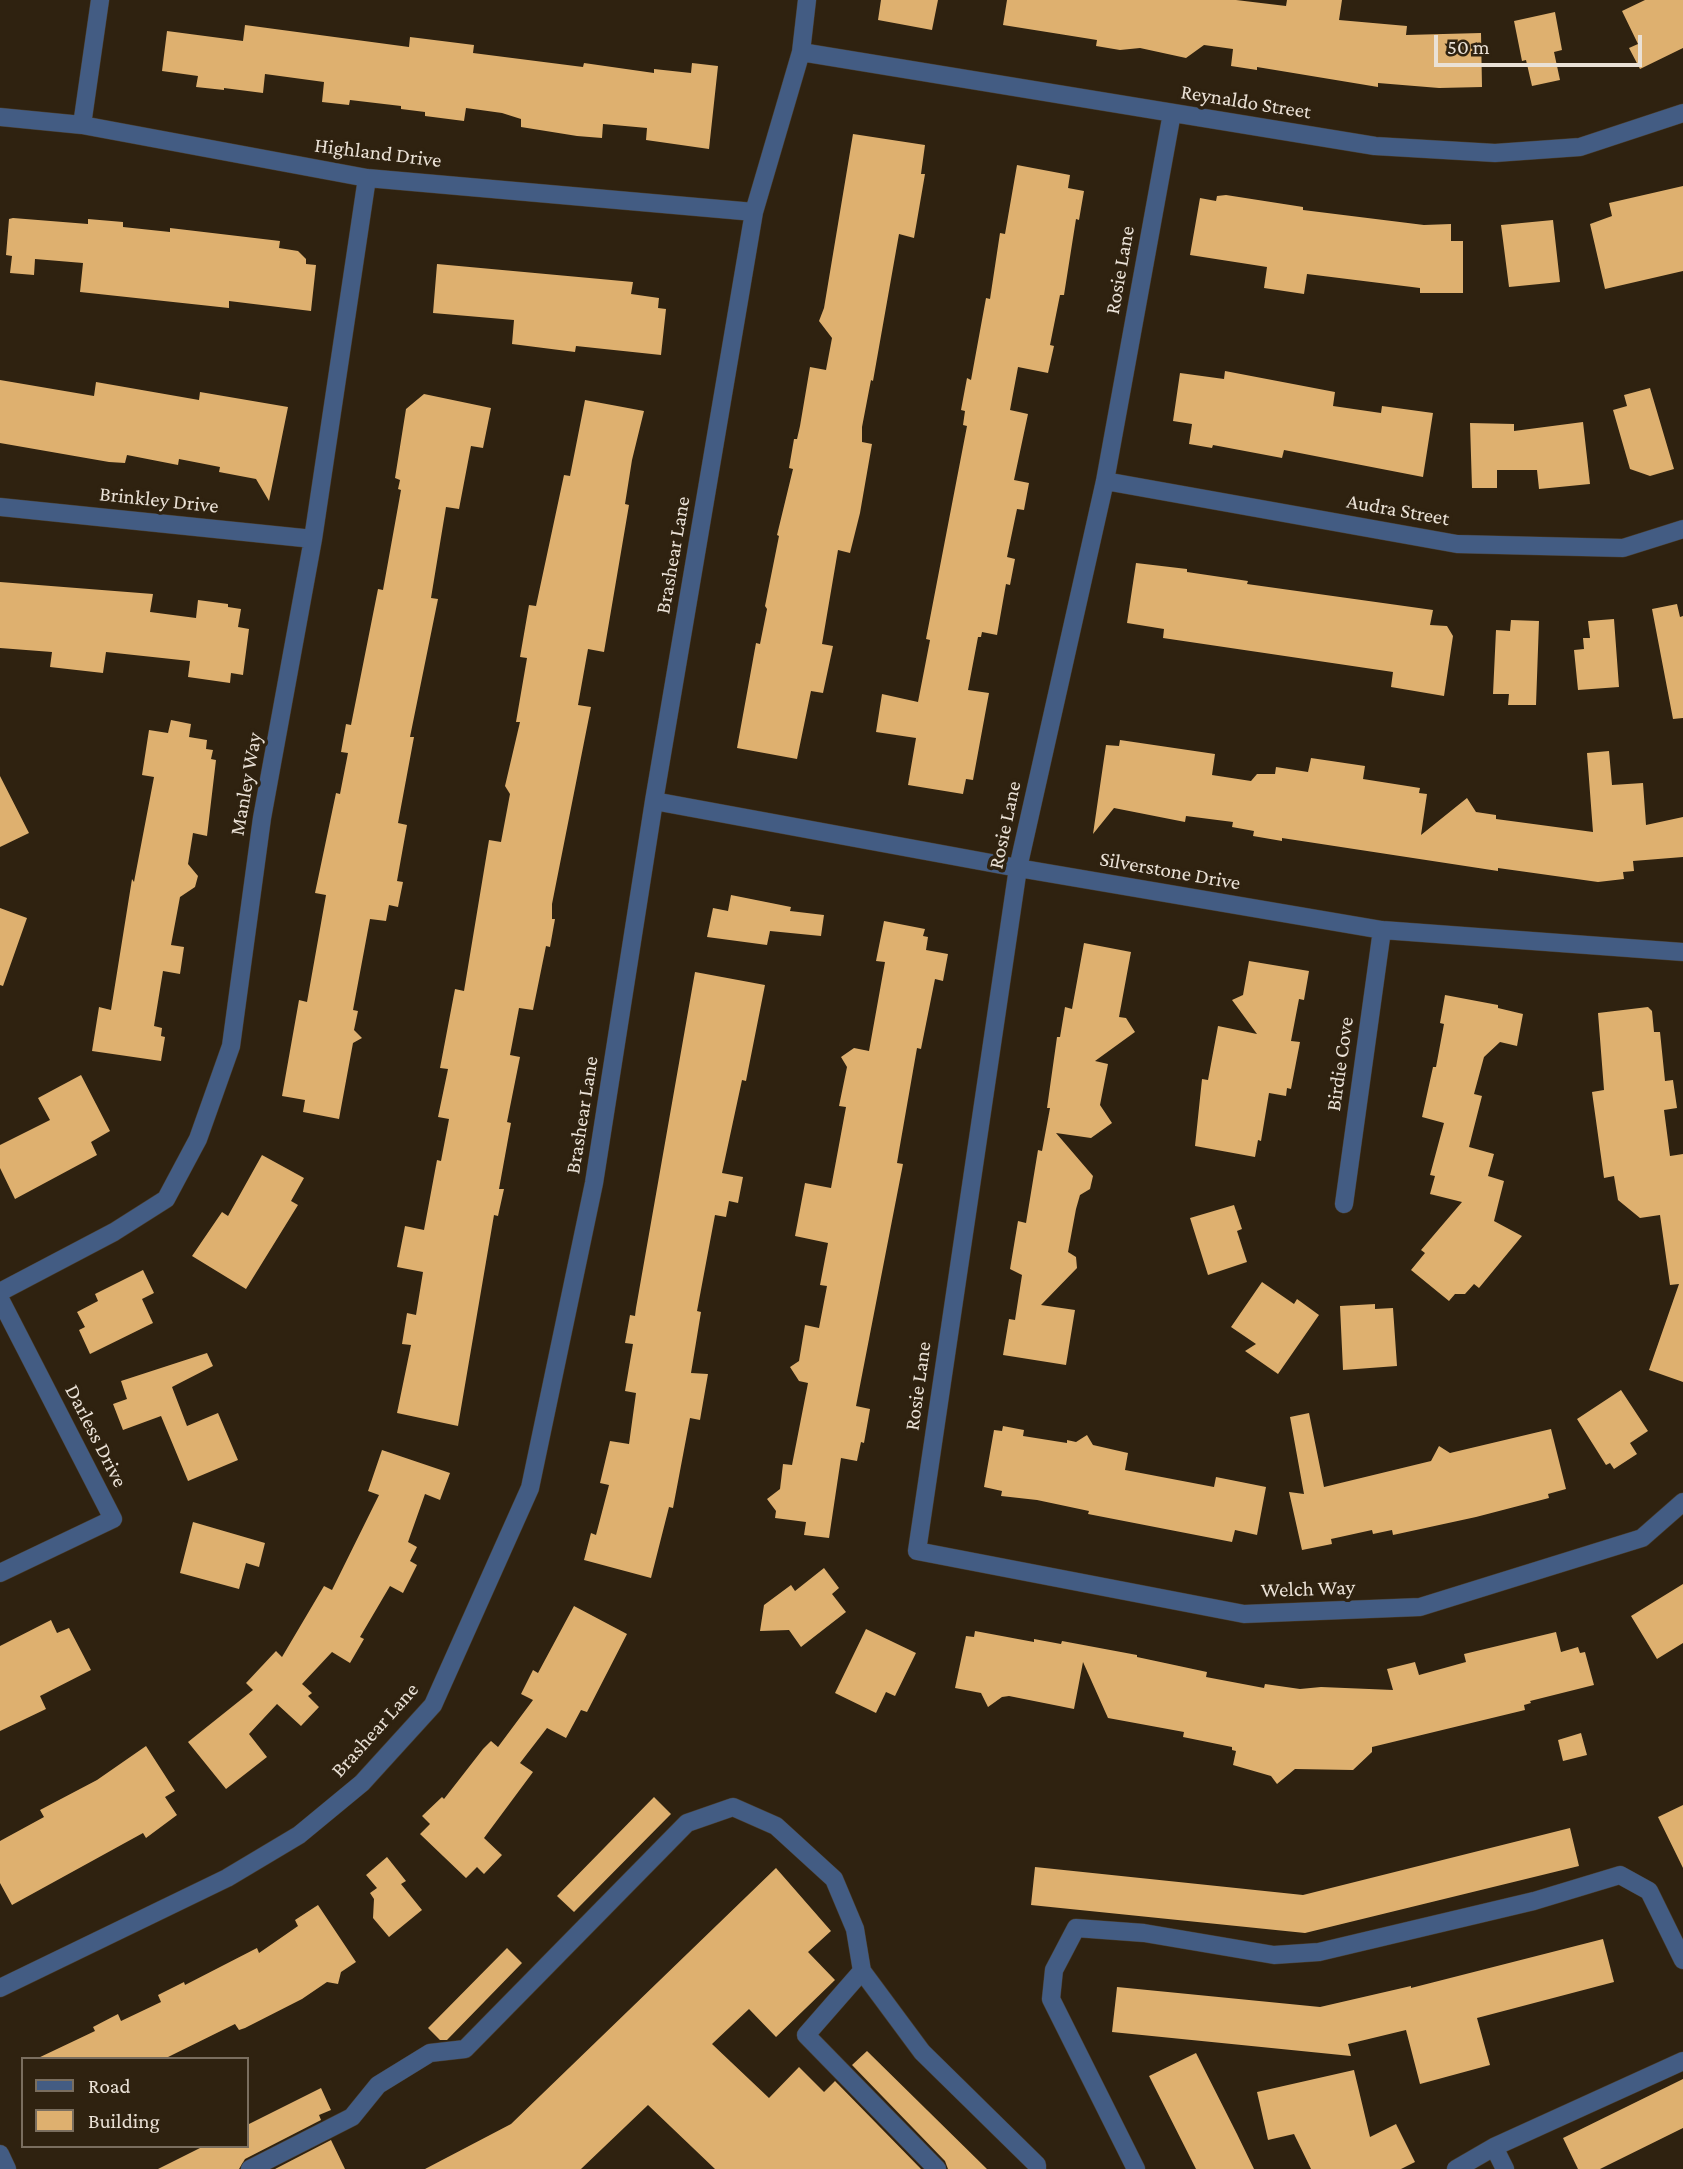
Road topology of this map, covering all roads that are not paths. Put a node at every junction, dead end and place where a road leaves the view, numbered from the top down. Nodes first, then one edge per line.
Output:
1 (100, 0) edge
2 (807, 0) edge
3 (801, 52) junction
4 (1172, 113) junction
5 (1683, 113) edge
6 (0, 117) edge
7 (82, 125) junction
8 (366, 178) junction
9 (754, 212) junction
10 (1105, 481) junction
11 (0, 507) edge
12 (1683, 529) edge
13 (313, 539) junction
14 (654, 801) junction
15 (1018, 869) junction
16 (1382, 930) junction
17 (1683, 952) edge
18 (1344, 1204) dead end
19 (0, 1292) edge
20 (0, 1299) edge
21 (1683, 1502) edge
22 (917, 1551) joint
23 (0, 1573) edge
24 (1683, 1960) edge
25 (862, 1971) junction
26 (0, 1988) edge
27 (1683, 2061) edge
28 (1494, 2147) junction
29 (0, 2154) edge
30 (7, 2169) edge
31 (250, 2169) edge
32 (937, 2169) edge
33 (1037, 2169) edge
34 (1136, 2169) edge
35 (1456, 2169) edge
36 (1505, 2169) edge

1 - 7 street
2 - 3 street, Brashear Lane
3 - 4 street, Reynaldo Street
3 - 9 street, Brashear Lane
4 - 5 street, Reynaldo Street
4 - 10 street, Rosie Lane
6 - 7 street, Highland Drive
7 - 8 street, Highland Drive
8 - 9 street, Highland Drive
8 - 13 street, Manley Way
9 - 14 street, Brashear Lane
10 - 12 street, Audra Street
10 - 15 street, Rosie Lane
11 - 13 street, Brinkley Drive
13 - 19 street, Manley Way
14 - 15 street, Silverstone Drive
14 - 26 street, Brashear Lane
15 - 16 street, Silverstone Drive
15 - 22 street, Rosie Lane
16 - 17 street, Silverstone Drive
16 - 18 street, Birdie Cove
20 - 23 street, Darless Drive
21 - 22 street, Welch Way
24 - 34 street
25 - 31 street
25 - 32 street
25 - 33 street
27 - 28 street
28 - 35 street
28 - 36 street
29 - 30 street

